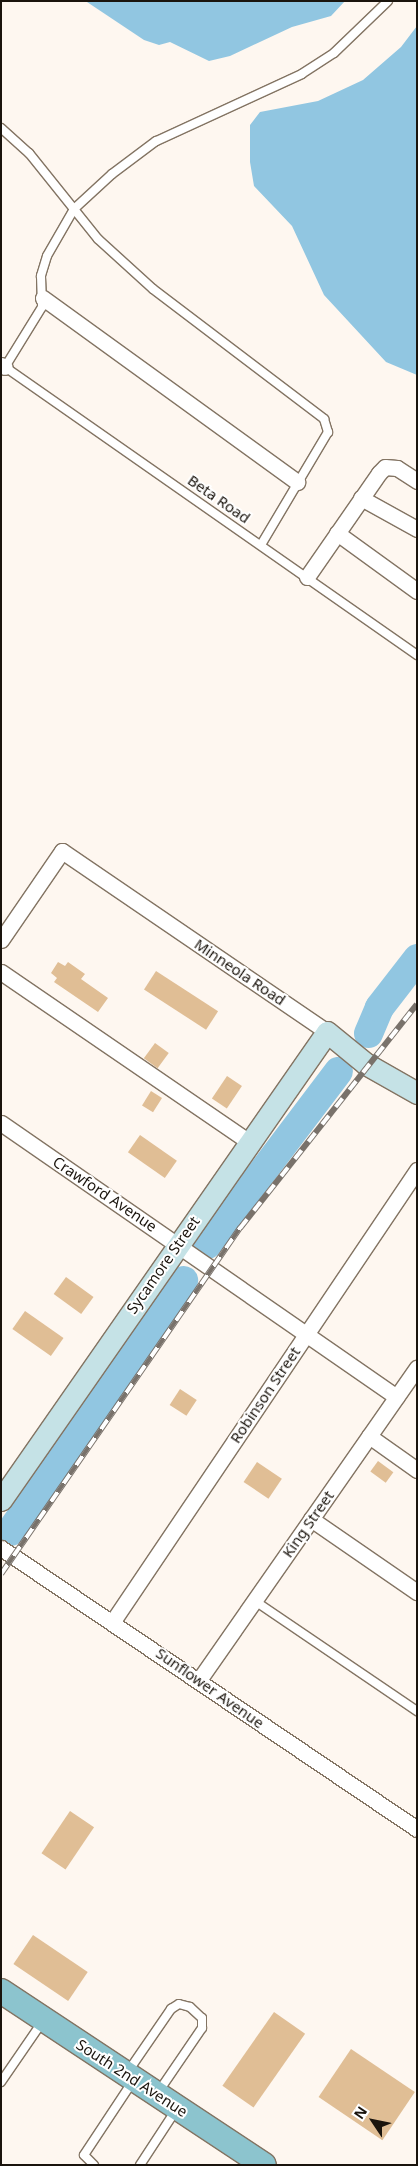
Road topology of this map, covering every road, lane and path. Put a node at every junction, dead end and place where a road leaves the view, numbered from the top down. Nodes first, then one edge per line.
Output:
1 (388, 1) edge
2 (1, 128) edge
3 (74, 209) junction
4 (42, 298) junction
5 (3, 366) edge
6 (298, 482) junction
7 (417, 482) edge
8 (361, 498) junction
9 (417, 529) edge
10 (337, 533) junction
11 (261, 544) junction
12 (308, 577) junction
13 (417, 591) edge
14 (417, 655) edge
15 (1, 940) edge
16 (1, 972) edge
17 (327, 1032) junction
18 (417, 1093) edge
19 (1, 1123) edge
20 (249, 1142) junction
21 (417, 1170) edge
22 (177, 1244) junction
23 (305, 1336) junction
24 (417, 1367) edge
25 (396, 1397) junction
26 (369, 1436) junction
27 (417, 1470) edge
28 (1, 1500) edge
29 (311, 1519) junction
30 (1, 1548) edge
31 (417, 1592) edge
32 (254, 1601) junction
33 (113, 1621) junction
34 (199, 1680) junction
35 (417, 1711) edge
36 (417, 1829) edge
37 (3, 1996) edge
38 (44, 2020) junction
39 (130, 2077) junction
40 (1, 2082) edge
41 (157, 2094) junction
42 (178, 2108) junction
43 (94, 2165) edge
44 (140, 2165) edge
45 (264, 2165) edge

1 - 3 lane
2 - 3 lane
3 - 4 lane
3 - 6 lane
4 - 5 lane
4 - 6 street
5 - 11 lane, Beta Road
6 - 11 lane
7 - 8 street
8 - 9 street
8 - 10 street
10 - 12 street
10 - 13 street
11 - 12 lane, Beta Road
12 - 14 lane, Beta Road
15 - 17 street, Minneola Road
16 - 20 street
17 - 18 street, Minneola Road
17 - 20 street, Sycamore Street
19 - 22 street, Crawford Avenue
20 - 22 street, Sycamore Street
21 - 23 street, Robinson Street
22 - 23 street, Crawford Avenue
22 - 28 street, Sycamore Street
23 - 25 street, Crawford Avenue
23 - 33 street, Robinson Street
24 - 25 street, King Street
25 - 26 street, King Street
26 - 27 street
26 - 29 street, King Street
29 - 31 street
29 - 32 street, King Street
30 - 33 street, Sunflower Avenue
32 - 34 street, King Street
32 - 35 lane
33 - 34 street, Sunflower Avenue
34 - 36 street, Sunflower Avenue
37 - 38 main road, South 2nd Avenue
38 - 39 main road, South 2nd Avenue
38 - 40 lane
39 - 41 main road, South 2nd Avenue
39 - 41 lane
39 - 43 lane
41 - 42 main road, South 2nd Avenue
42 - 44 lane
42 - 45 main road, South 2nd Avenue

